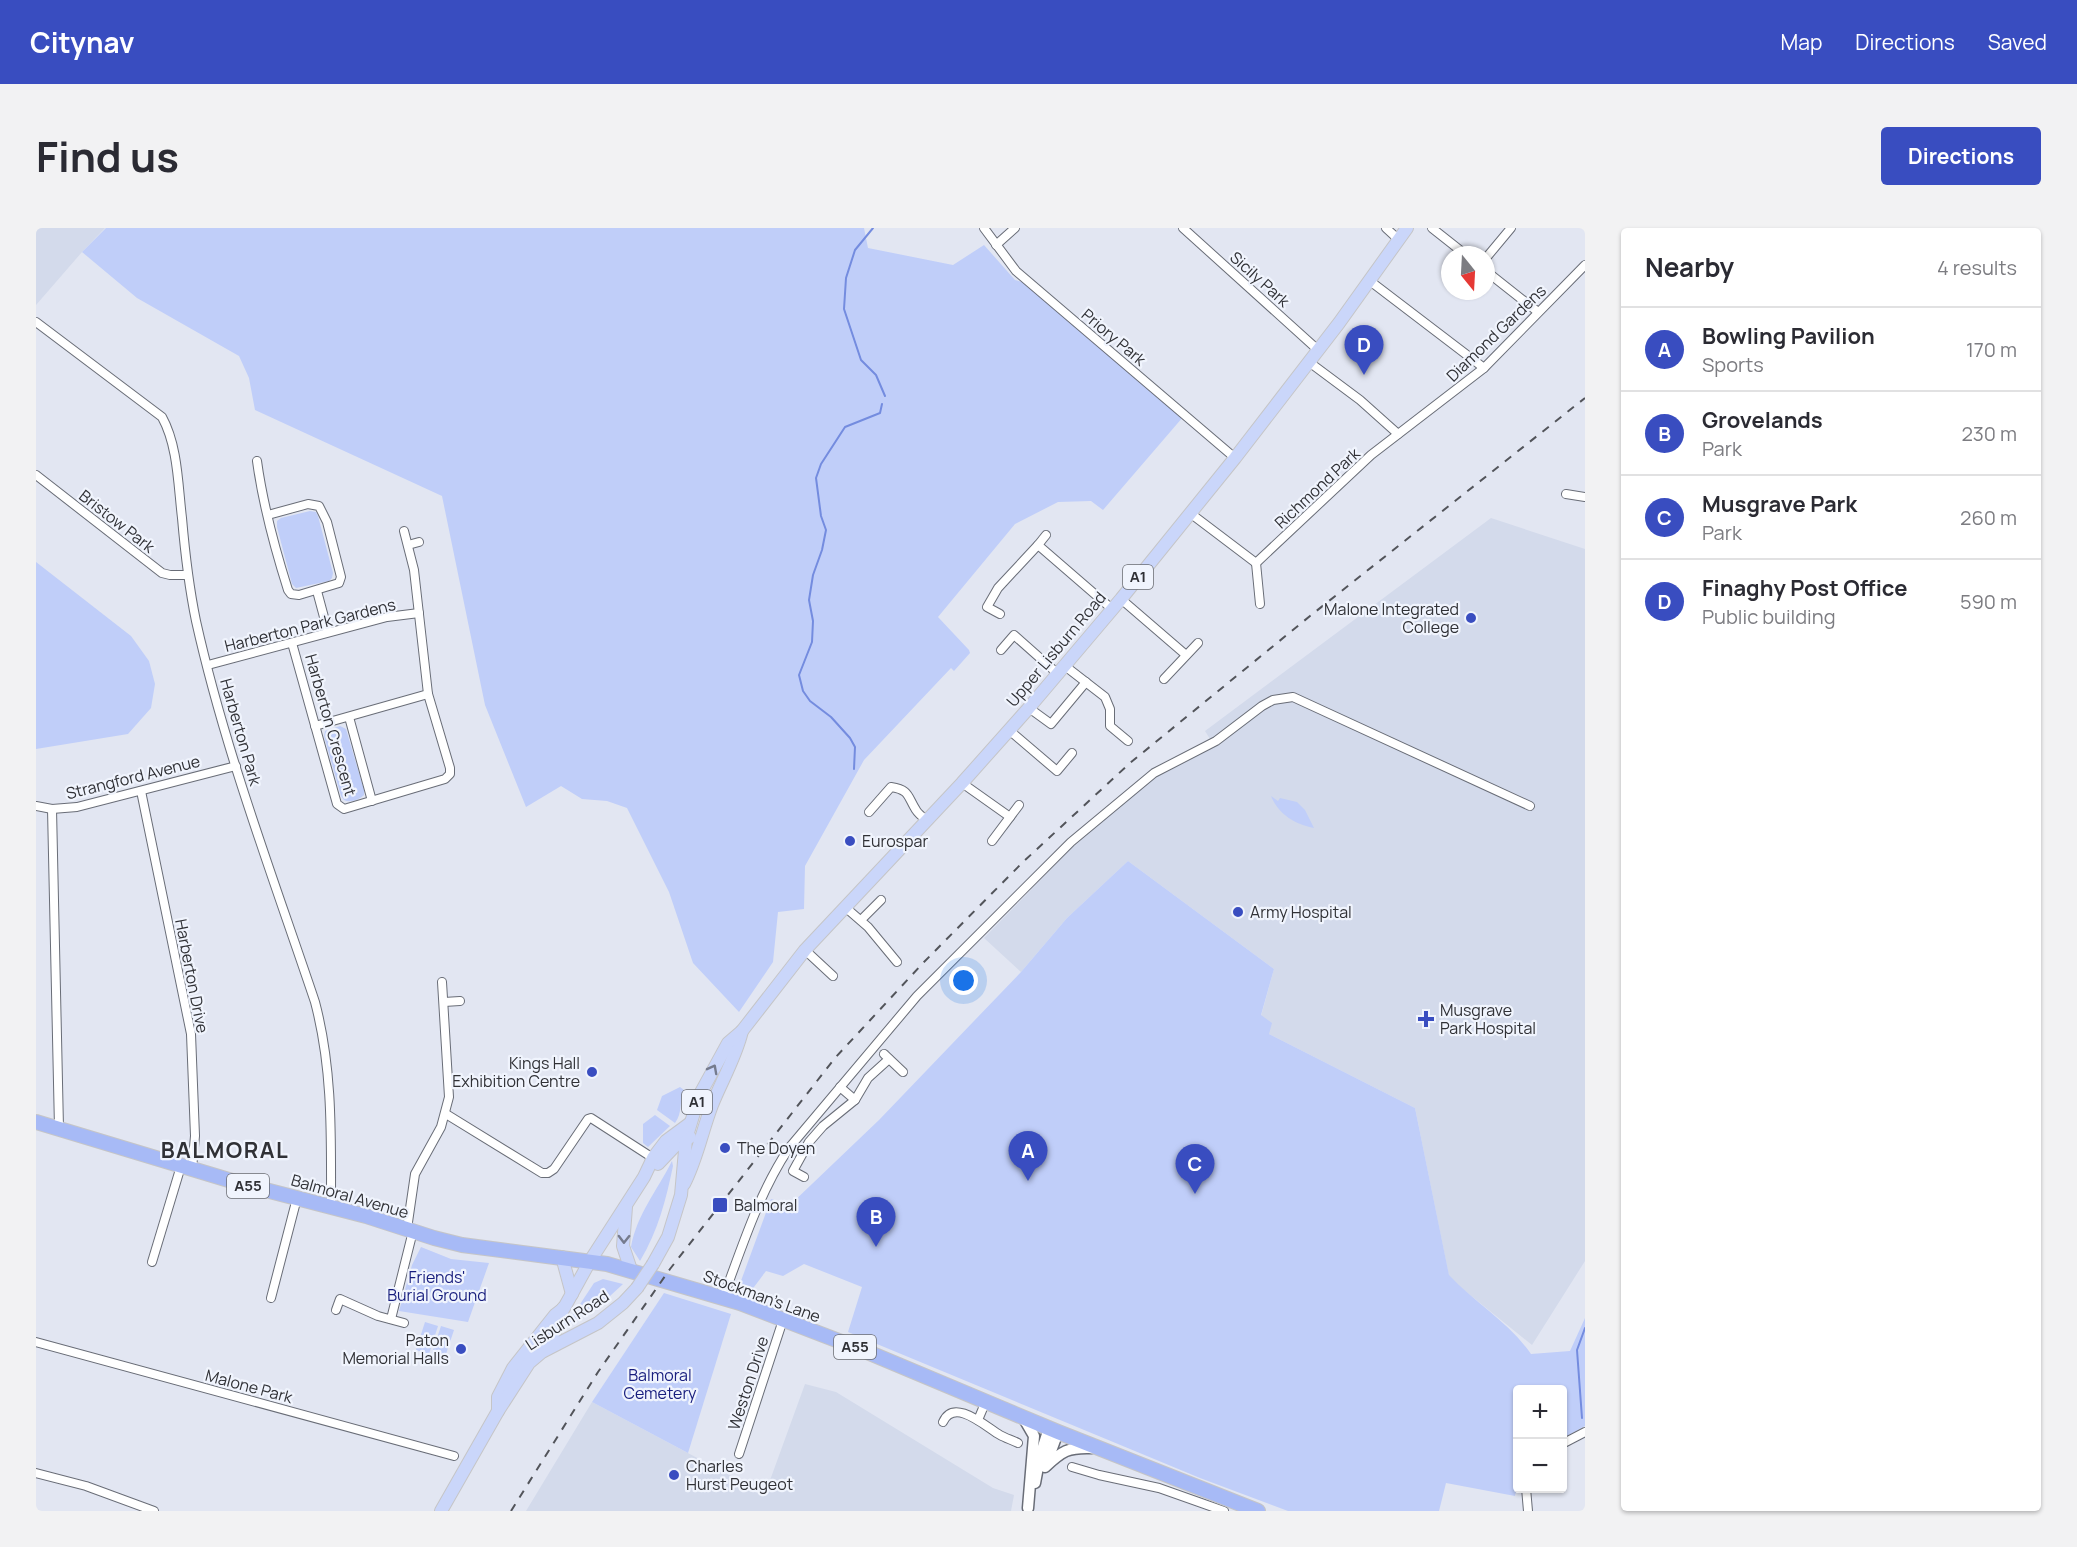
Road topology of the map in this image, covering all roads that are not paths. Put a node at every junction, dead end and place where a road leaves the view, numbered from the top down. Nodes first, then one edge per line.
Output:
1 (984, 228) edge
2 (1015, 228) edge
3 (1184, 228) edge
4 (1386, 228) edge
5 (1407, 228) edge
6 (1432, 228) edge
7 (1510, 228) edge
8 (1399, 240) junction
9 (996, 245) junction
10 (1455, 246) edge
11 (1495, 247) edge
12 (1585, 265) edge
13 (1495, 278) edge
14 (1370, 281) junction
15 (1538, 312) junction
16 (36, 322) edge
17 (1318, 350) junction
18 (1310, 362) junction
19 (1484, 368) junction
20 (1398, 434) junction
21 (1235, 458) junction
22 (257, 461) dead end
23 (36, 475) edge
24 (1566, 494) dead end
25 (1585, 497) edge
26 (1190, 513) junction
27 (268, 516) junction
28 (404, 531) dead end
29 (1046, 535) dead end
30 (419, 543) dead end
31 (408, 545) junction
32 (1038, 545) junction
33 (1256, 563) junction
34 (187, 575) junction
35 (317, 591) junction
36 (1121, 599) junction
37 (1260, 604) dead end
38 (1112, 609) junction
39 (419, 614) junction
40 (1000, 614) dead end
41 (328, 632) junction
42 (292, 642) junction
43 (1198, 643) dead end
44 (1001, 650) dead end
45 (1186, 655) junction
46 (208, 665) junction
47 (1061, 670) junction
48 (1164, 679) dead end
49 (1086, 682) junction
50 (428, 694) junction
51 (1029, 708) junction
52 (349, 717) junction
53 (315, 726) junction
54 (1009, 730) junction
55 (1128, 741) dead end
56 (1072, 753) dead end
57 (236, 766) junction
58 (962, 783) junction
59 (141, 791) junction
60 (372, 801) junction
61 (1019, 805) dead end
62 (36, 806) edge
63 (1530, 806) dead end
64 (52, 809) junction
65 (869, 812) dead end
66 (1010, 817) junction
67 (927, 821) junction
68 (992, 842) dead end
69 (881, 900) dead end
70 (845, 907) junction
71 (861, 920) junction
72 (805, 950) junction
73 (897, 962) dead end
74 (833, 976) dead end
75 (442, 982) dead end
76 (460, 1001) dead end
77 (444, 1002) junction
78 (742, 1031) junction
79 (903, 1072) dead end
80 (840, 1087) junction
81 (855, 1100) junction
82 (712, 1106) junction
83 (446, 1114) junction
84 (36, 1122) edge
85 (689, 1124) junction
86 (59, 1128) junction
87 (686, 1139) junction
88 (656, 1160) junction
89 (186, 1168) junction
90 (804, 1178) dead end
91 (683, 1185) junction
92 (297, 1198) junction
93 (331, 1206) junction
94 (626, 1206) junction
95 (410, 1230) junction
96 (562, 1257) junction
97 (590, 1261) junction
98 (152, 1262) dead end
99 (631, 1270) junction
100 (572, 1294) junction
101 (271, 1298) dead end
102 (723, 1298) junction
103 (564, 1308) junction
104 (336, 1310) dead end
105 (391, 1320) junction
106 (783, 1320) junction
107 (404, 1323) dead end
108 (36, 1342) edge
109 (542, 1352) junction
110 (986, 1401) junction
111 (498, 1411) junction
112 (1023, 1417) junction
113 (978, 1420) junction
114 (943, 1422) dead end
115 (1053, 1430) junction
116 (1585, 1432) edge
117 (1567, 1442) edge
118 (1018, 1443) dead end
119 (1101, 1449) junction
120 (738, 1454) dead end
121 (454, 1456) dead end
122 (1045, 1467) junction
123 (1072, 1467) dead end
124 (36, 1473) edge
125 (1168, 1476) junction
126 (1035, 1483) junction
127 (1159, 1488) junction
128 (1526, 1493) edge
129 (1027, 1509) edge
130 (154, 1511) edge
131 (441, 1511) edge
132 (1224, 1511) edge
133 (1258, 1511) edge
134 (1528, 1511) edge

1 - 9 street, Priory Park
2 - 9 street
3 - 17 street, Sicily Park
4 - 8 street
5 - 8 main road, Upper Lisburn Road / A1
6 - 10 street
7 - 11 street
8 - 14 main road, Upper Lisburn Road / A1
9 - 21 street, Priory Park
12 - 15 street, Diamond Gardens
13 - 15 street
14 - 17 main road, Upper Lisburn Road / A1
14 - 19 street
15 - 19 street, Diamond Gardens
16 - 34 street, Harberton Park
17 - 18 main road, Upper Lisburn Road / A1
18 - 20 street
18 - 21 main road, Upper Lisburn Road / A1
19 - 20 street, Diamond Gardens
20 - 33 street, Richmond Park
21 - 26 main road, Upper Lisburn Road / A1
22 - 27 street
23 - 34 street, Bristow Park
24 - 25 street
26 - 33 street
26 - 36 main road, Upper Lisburn Road / A1
27 - 35 street
27 - 35 street
28 - 31 street
29 - 32 street
30 - 31 street
31 - 39 street
32 - 38 street
32 - 40 street
33 - 37 street
34 - 46 street, Harberton Park
35 - 41 street
36 - 38 main road, Upper Lisburn Road / A1
36 - 45 street
38 - 47 main road, Upper Lisburn Road / A1
39 - 41 street, Harberton Park Gardens
39 - 50 street
41 - 42 street, Harberton Park Gardens
42 - 46 street, Harberton Park Gardens
42 - 53 street, Harberton Crescent
43 - 45 street
44 - 47 street
45 - 48 street
46 - 57 street, Harberton Park
47 - 49 street
47 - 51 main road, Upper Lisburn Road / A1
49 - 51 street
49 - 55 street
50 - 52 street
50 - 60 street, Harberton Crescent
51 - 54 main road, Upper Lisburn Road / A1
52 - 53 street
52 - 60 street
53 - 60 street, Harberton Crescent
54 - 56 street
54 - 58 main road, Upper Lisburn Road / A1
57 - 59 street, Strangford Avenue
57 - 93 street, Harberton Park
58 - 66 street
58 - 67 main road, Upper Lisburn Road / A1
59 - 64 street, Strangford Avenue
59 - 89 street, Harberton Drive
61 - 66 street
62 - 64 street, Strangford Avenue
63 - 80 street
64 - 86 street
65 - 67 street
66 - 68 street
67 - 70 main road, Upper Lisburn Road / A1
69 - 71 street
70 - 71 street
70 - 72 main road, Lisburn Road / A1
71 - 73 street
72 - 74 street
72 - 78 main road, Lisburn Road / A1
75 - 77 street
76 - 77 street
77 - 83 street
78 - 82 main road, Lisburn Road / A1
85 -> 78 main road, Lisburn Road / A1
79 - 81 street
80 - 81 street
80 - 102 street
81 - 90 street
82 - 87 main road, A1
82 - 91 main road, Lisburn Road / A1
83 - 88 street
83 - 95 street
84 - 86 highway, Balmoral Avenue / A55
85 - 87 main road, Lisburn Road / A1
85 - 88 main road, A1
86 - 89 highway, Balmoral Avenue / A55
87 - 88 main road, A1
87 - 91 main road, Lisburn Road / A1
88 - 94 main road, A1
89 - 92 highway, Balmoral Avenue / A55
89 - 98 street, Harberton Drive
91 - 109 main road, Lisburn Road / A1, bridge
92 - 93 highway, Balmoral Avenue / A55
92 - 101 street
93 - 95 highway, Balmoral Avenue / A55
94 - 97 main road, A1
94 -> 99 main road
95 - 96 highway, Balmoral Avenue / A55
95 - 105 street
96 - 97 highway, Balmoral Avenue / A55
96 - 100 main road
97 - 99 highway, Stockman's Lane / A55
97 - 100 main road, A1
99 - 102 highway, Stockman's Lane / A55
100 - 103 main road, A1
102 - 106 highway, Stockman's Lane / A55
103 - 109 main road, A1
103 - 111 main road, A1
104 - 105 street
105 - 107 street
106 - 110 highway, Stockman's Lane / A55
106 - 120 street, Weston Drive
108 - 121 street, Malone Park
109 - 111 main road, Lisburn Road / A1
110 - 112 highway, Stockman's Lane / A55
110 - 113 street
111 - 131 main road, Lisburn Road / A1
112 - 115 highway, Stockman's Lane / A55
112 - 129 street
113 - 114 street
113 - 118 street
115 - 119 highway, Stockman's Lane / A55
115 - 122 street
115 - 126 street
116 - 117 street
119 - 122 street
119 - 125 highway, Stockman's Lane / A55
122 - 126 street
123 - 127 street
124 - 130 street
125 - 127 street
125 - 133 highway, Stockman's Lane / A55
126 - 129 street
127 - 132 street
128 - 134 street

